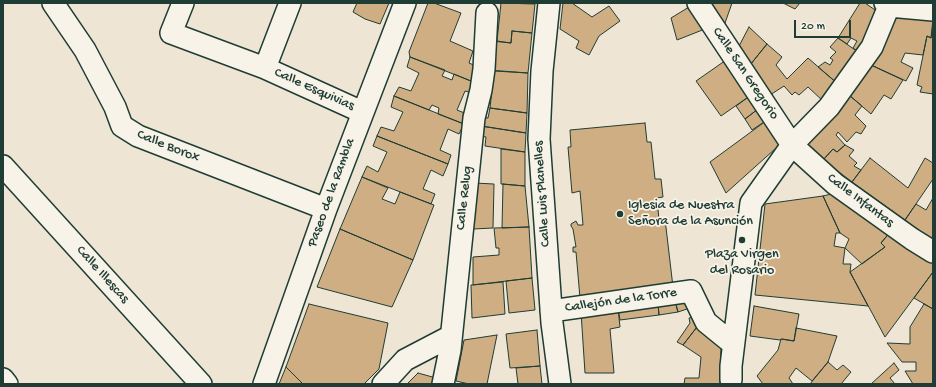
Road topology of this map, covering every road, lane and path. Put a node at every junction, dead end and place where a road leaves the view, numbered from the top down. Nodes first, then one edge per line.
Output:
1 (53, 3) edge
2 (183, 3) edge
3 (290, 3) edge
4 (405, 3) edge
5 (549, 3) edge
6 (698, 3) edge
7 (887, 4) edge
8 (933, 10) edge
9 (487, 13) dead end
10 (265, 68) junction
11 (362, 112) junction
12 (792, 145) junction
13 (3, 166) edge
14 (326, 209) junction
15 (933, 252) edge
16 (551, 311) junction
17 (451, 336) junction
18 (733, 344) junction
19 (3, 379) edge
20 (732, 380) edge
21 (7, 384) edge
22 (201, 384) edge
23 (264, 384) edge
24 (384, 384) edge
25 (443, 384) edge
26 (560, 384) edge

1 - 14 street, Calle Borox
2 - 10 street, Calle Esquivias
3 - 10 street, Calle Esquivias
4 - 11 street, Paseo de la Rambla
5 - 16 street, Calle Luis Planelles
6 - 12 street, Calle San Gregorio
7 - 8 street
7 - 12 street
9 - 17 street, Calle Relug
10 - 11 street, Calle Esquivias
11 - 14 street, Paseo de la Rambla
12 - 15 street, Calle Infantas
12 - 18 street
13 - 22 street, Calle Illescas
14 - 23 street, Paseo de la Rambla
16 - 18 street, Callejón de la Torre
16 - 26 street, Calle Luis Planelles
17 - 24 street
17 - 25 street, Calle Relug
18 - 20 street
19 - 21 street

